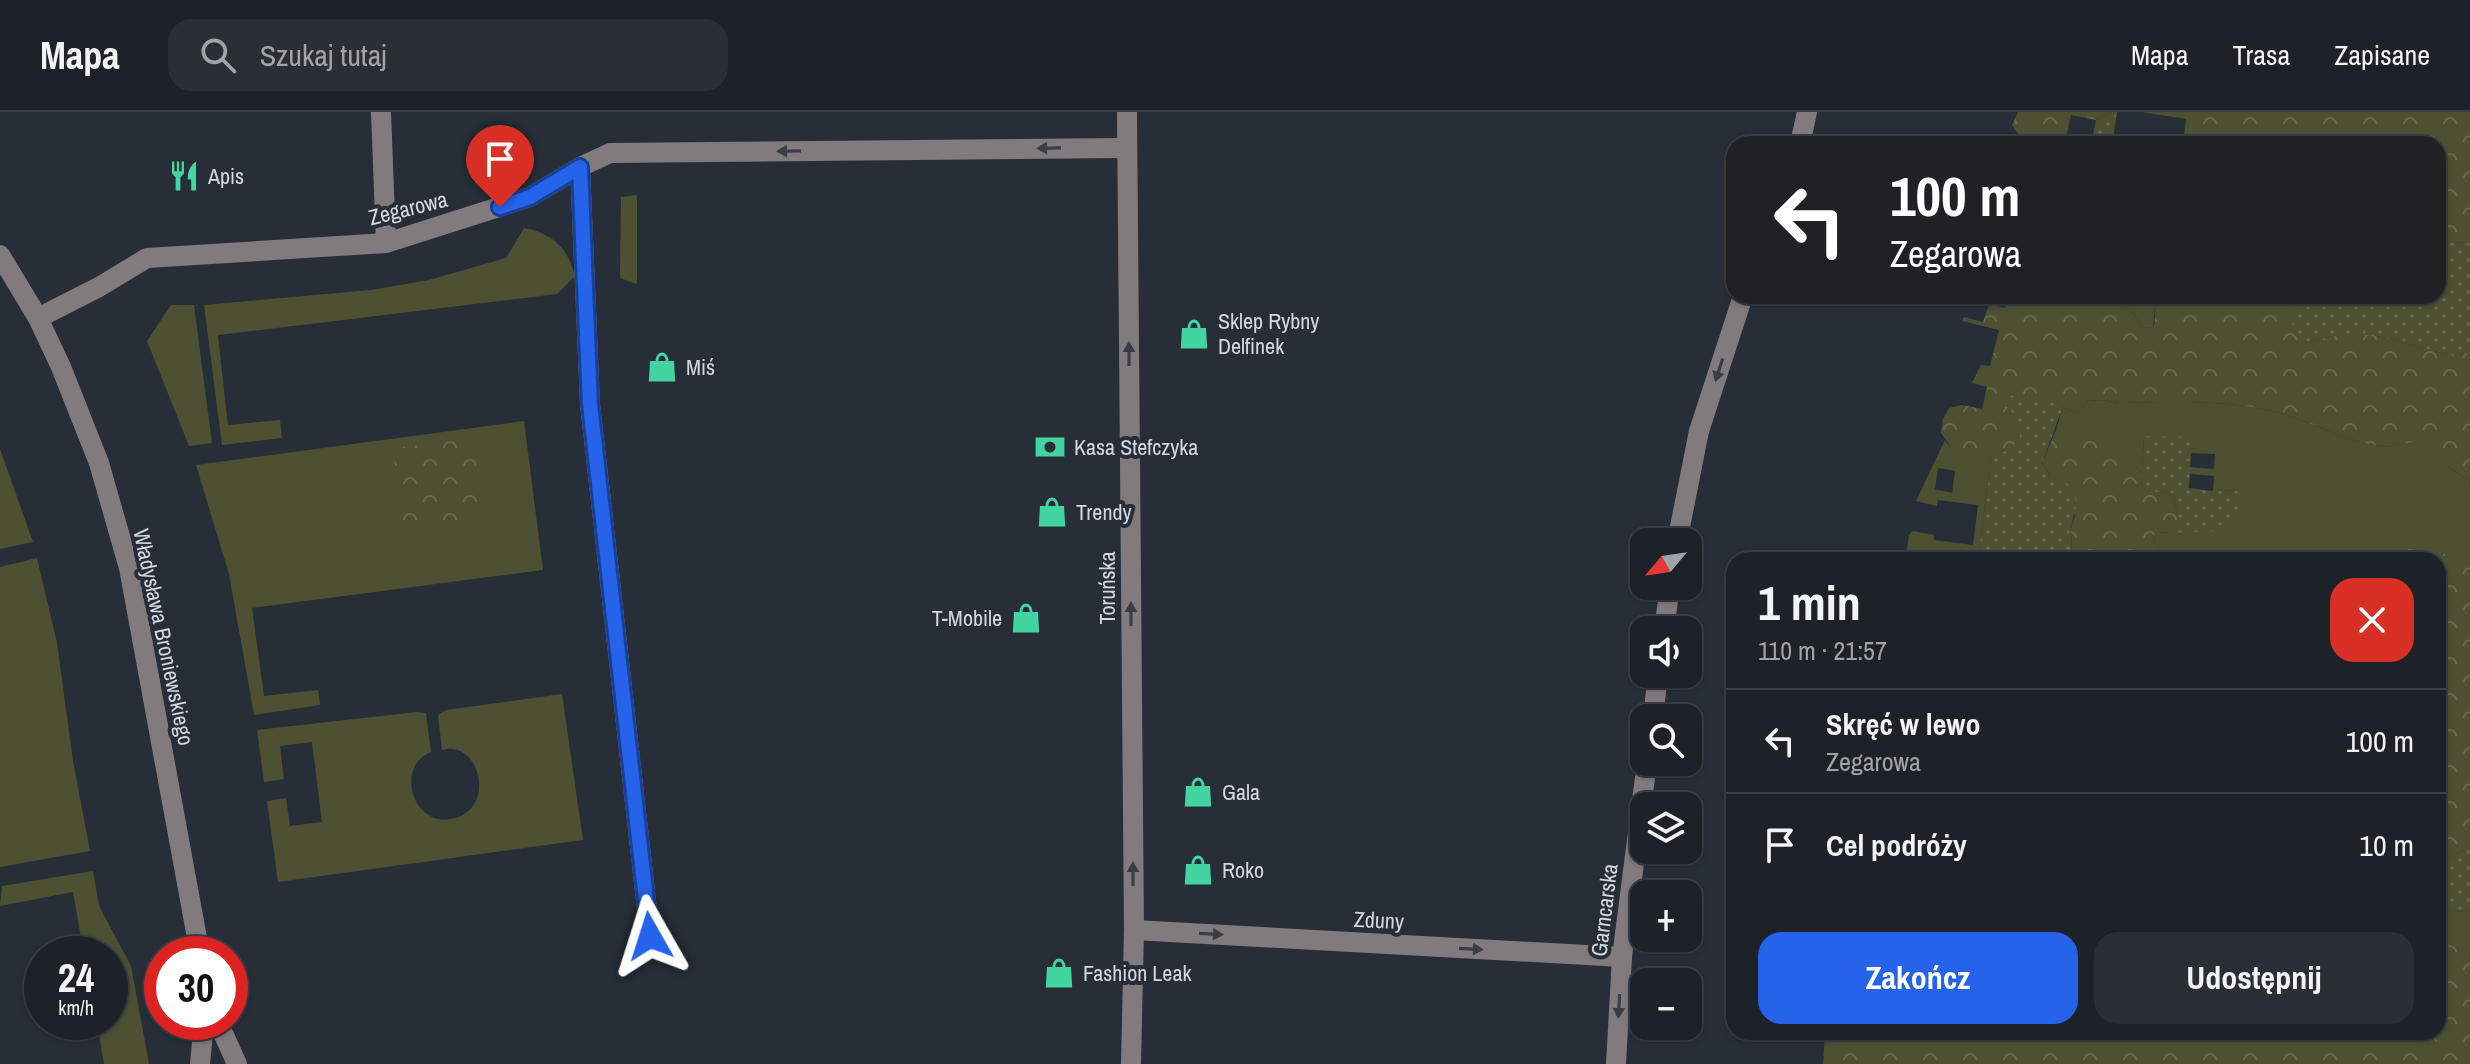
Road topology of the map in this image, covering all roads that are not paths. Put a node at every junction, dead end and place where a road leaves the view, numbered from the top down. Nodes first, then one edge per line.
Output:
1 (381, 112) edge
2 (1127, 112) edge
3 (1807, 112) edge
4 (1802, 136) edge
5 (1127, 148) junction
6 (580, 167) junction
7 (386, 243) junction
8 (0, 255) edge
9 (1740, 304) edge
10 (38, 318) junction
11 (1680, 528) edge
12 (1645, 776) edge
13 (1134, 930) junction
14 (197, 936) edge
15 (650, 936) dead end
16 (1622, 957) junction
17 (202, 1040) edge
18 (226, 1040) edge
19 (200, 1064) edge
20 (237, 1064) edge
21 (1131, 1064) edge
22 (1616, 1064) edge

1 - 7 street
2 - 5 street, Toruńska
3 - 4 street
5 -> 6 street, Zegarowa
13 -> 5 street, Toruńska
6 - 7 street, Zegarowa
6 - 15 street
7 - 10 street, Zegarowa
8 - 10 street, Władysława Broniewskiego
9 -> 11 street
10 - 14 street, Władysława Broniewskiego
12 - 16 street, Garncarska
13 -> 16 street, Zduny
13 - 21 street, Toruńska
16 -> 22 street, Garncarska
17 - 19 street
18 - 20 street

